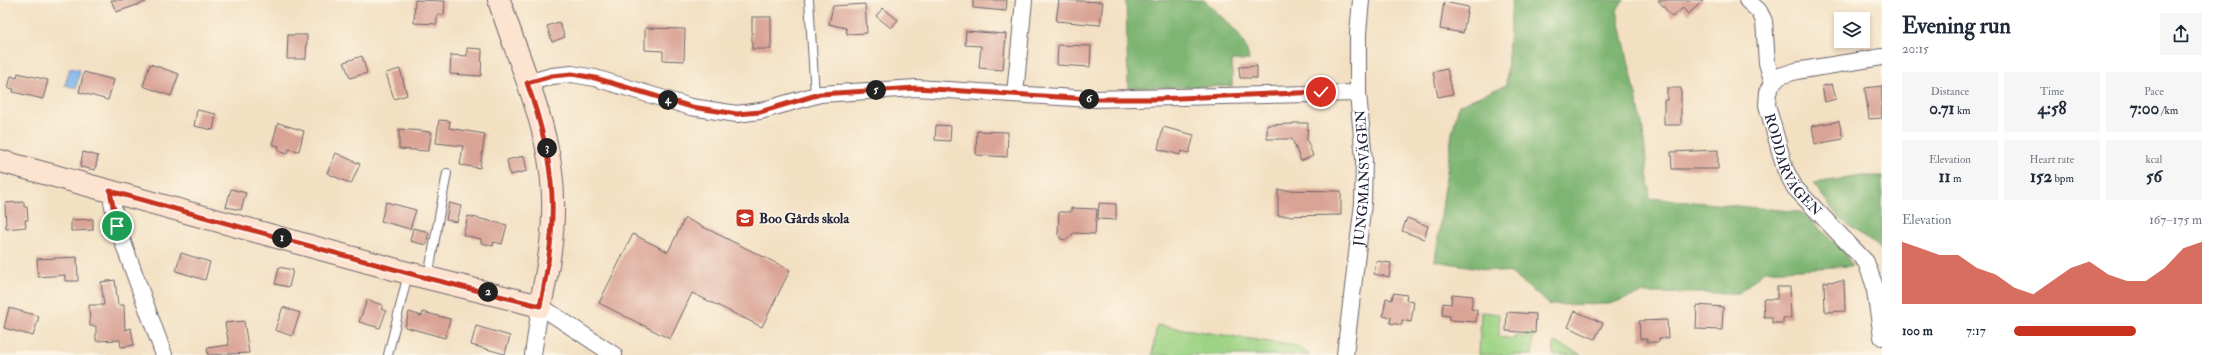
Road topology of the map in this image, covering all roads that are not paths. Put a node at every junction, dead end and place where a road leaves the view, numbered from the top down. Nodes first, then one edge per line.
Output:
1 (499, 0) edge
2 (809, 0) edge
3 (1024, 0) edge
4 (1361, 0) edge
5 (1747, 0) edge
6 (1882, 57) edge
7 (527, 83) junction
8 (1773, 83) junction
9 (1358, 93) junction
10 (1016, 94) junction
11 (815, 95) junction
12 (0, 160) edge
13 (447, 173) dead end
14 (110, 191) junction
15 (408, 273) junction
16 (431, 279) junction
17 (540, 306) junction
18 (1882, 337) edge
19 (164, 355) edge
20 (388, 355) edge
21 (533, 355) edge
22 (614, 355) edge
23 (1345, 355) edge

1 - 7 street
2 - 11 lane
3 - 10 street
4 - 9 street, JUNGMANSVÄGEN
5 - 8 street
6 - 8 street
7 - 11 street
7 - 17 street
8 - 18 street, RODDARVÄGEN
9 - 10 street
9 - 23 street, JUNGMANSVÄGEN
10 - 11 street
12 - 14 street
13 - 16 lane
14 - 15 street
14 - 19 street
15 - 16 street
15 - 20 lane
16 - 17 street
17 - 21 street
17 - 22 street

